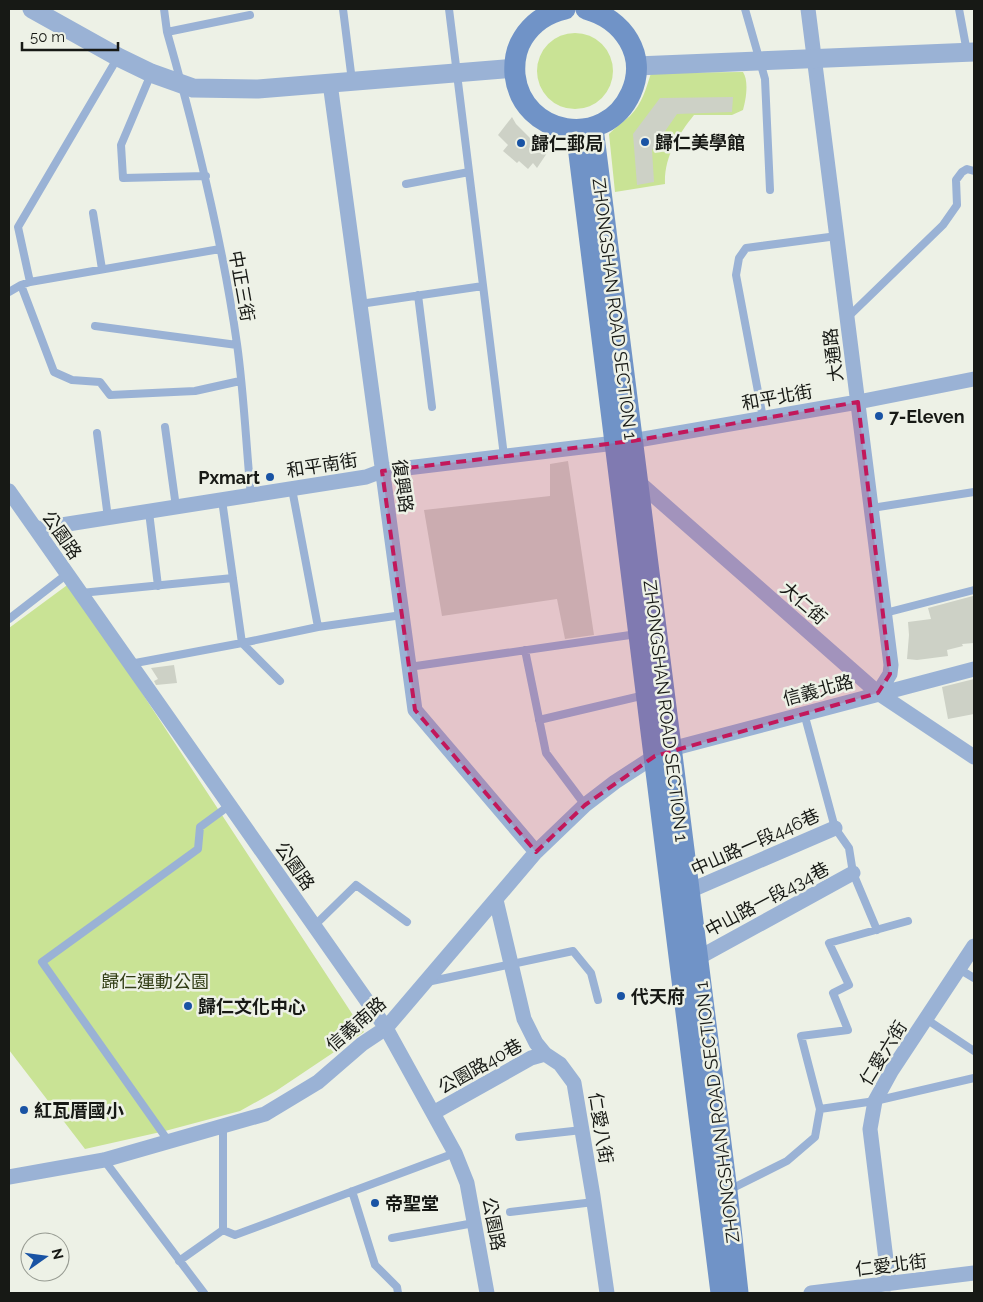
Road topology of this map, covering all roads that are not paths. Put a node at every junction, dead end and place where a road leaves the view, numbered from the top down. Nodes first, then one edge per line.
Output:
1 (32, 9) edge
2 (164, 9) edge
3 (343, 9) edge
4 (449, 9) edge
5 (562, 9) edge
6 (586, 9) edge
7 (745, 9) edge
8 (808, 9) edge
9 (959, 9) edge
10 (250, 15) dead end
11 (167, 32) junction
12 (970, 52) edge
13 (118, 57) junction
14 (814, 57) junction
15 (759, 60) junction
16 (636, 66) junction
17 (515, 68) junction
18 (457, 72) junction
19 (151, 73) junction
20 (352, 81) junction
21 (330, 83) junction
22 (182, 86) junction
23 (584, 129) junction
24 (974, 171) edge
25 (469, 172) junction
26 (206, 176) junction
27 (406, 184) dead end
28 (770, 190) dead end
29 (93, 214) dead end
30 (837, 236) junction
31 (220, 248) junction
32 (102, 269) junction
33 (30, 282) junction
34 (20, 285) junction
35 (483, 286) junction
36 (9, 292) edge
37 (418, 296) junction
38 (360, 304) junction
39 (848, 317) junction
40 (95, 326) dead end
41 (237, 344) junction
42 (974, 378) edge
43 (240, 381) junction
44 (858, 402) junction
45 (432, 407) dead end
46 (763, 418) junction
47 (165, 427) dead end
48 (97, 433) dead end
49 (623, 442) junction
50 (504, 456) junction
51 (618, 466) junction
52 (382, 471) junction
53 (637, 481) junction
54 (292, 489) junction
55 (9, 491) edge
56 (974, 492) edge
57 (251, 496) junction
58 (222, 500) junction
59 (176, 507) junction
60 (872, 508) junction
61 (149, 512) junction
62 (108, 518) junction
63 (36, 530) junction
64 (67, 574) junction
65 (232, 578) junction
66 (158, 586) junction
67 (974, 590) edge
68 (80, 593) junction
69 (885, 613) junction
70 (402, 615) junction
71 (9, 619) edge
72 (318, 627) junction
73 (648, 633) junction
74 (242, 643) junction
75 (525, 650) junction
76 (130, 664) junction
77 (409, 667) junction
78 (974, 669) edge
79 (280, 681) dead end
80 (878, 693) junction
81 (647, 694) junction
82 (804, 713) junction
83 (539, 720) junction
84 (663, 752) junction
85 (974, 757) edge
86 (230, 805) junction
87 (585, 805) junction
88 (835, 828) junction
89 (536, 852) junction
90 (853, 873) junction
91 (689, 891) junction
92 (496, 900) junction
93 (908, 921) dead end
94 (407, 922) dead end
95 (314, 926) junction
96 (877, 930) junction
97 (974, 946) edge
98 (698, 958) junction
99 (511, 964) junction
100 (959, 968) junction
101 (974, 978) edge
102 (425, 982) junction
103 (598, 1000) dead end
104 (926, 1020) junction
105 (386, 1028) junction
106 (974, 1051) edge
107 (545, 1054) junction
108 (974, 1078) edge
109 (875, 1101) junction
110 (820, 1109) junction
111 (434, 1113) junction
112 (223, 1126) junction
113 (582, 1130) junction
114 (519, 1137) dead end
115 (170, 1142) junction
116 (456, 1153) junction
117 (104, 1160) junction
118 (9, 1177) edge
119 (353, 1191) junction
120 (727, 1191) junction
121 (594, 1202) junction
122 (510, 1212) dead end
123 (474, 1223) junction
124 (223, 1230) junction
125 (392, 1238) dead end
126 (179, 1261) junction
127 (974, 1273) edge
128 (889, 1284) junction
129 (204, 1293) edge
130 (398, 1293) edge
131 (487, 1293) edge
132 (607, 1293) edge
133 (721, 1293) edge
134 (738, 1293) edge
135 (812, 1293) edge

1 - 13 street
2 - 11 lane, 中正三街
3 - 20 lane
4 - 18 lane
5 - 17 main road
6 - 16 main road
7 - 15 lane
8 - 14 street, 大通路
9 - 12 lane
10 - 11 lane
11 - 22 lane, 中正三街
12 - 14 street
13 - 19 street
13 - 33 lane
14 - 15 street
14 - 30 street, 大通路
15 - 16 street
15 - 28 lane
16 - 23 main road
17 - 18 street
17 - 23 main road
18 - 20 street
18 - 25 lane
19 - 22 street
19 - 26 lane
20 - 21 street
21 - 22 street
21 - 38 street, 復興路
22 - 26 lane, 中正三街
23 - 49 main road, ZHONGSHAN ROAD SECTION 1
24 - 39 lane
25 - 27 lane
25 - 35 lane
26 - 31 lane, 中正三街
29 - 32 lane
30 - 39 street, 大通路
30 - 46 lane
31 - 32 lane
31 - 41 lane, 中正三街
32 - 33 lane
33 - 34 lane
34 - 36 lane
34 - 43 lane
35 - 37 lane
35 - 50 lane
37 - 38 lane
37 - 45 lane
38 - 52 street, 復興路
39 - 44 street, 大通路
40 - 41 lane
41 - 43 lane, 中正三街
42 - 44 street, 和平北街
43 - 57 lane, 中正三街
44 - 46 street, 和平北街
44 - 60 street, 大通路
46 - 49 street, 和平北街
47 - 59 lane
48 - 62 lane
49 - 50 street, 和平南街
49 - 51 main road, ZHONGSHAN ROAD SECTION 1
49 - 53 main road, ZHONGSHAN ROAD SECTION 1
50 - 52 street, 和平南街
51 - 53 street, 大仁街
51 - 73 main road, ZHONGSHAN ROAD SECTION 1
52 - 54 street, 和平南街
52 - 70 street, 復興路
53 - 73 main road, ZHONGSHAN ROAD SECTION 1
53 - 80 street, 大仁街
54 - 57 street, 和平南街
54 - 72 lane
55 - 63 street, 公園路
56 - 60 lane
57 - 58 street, 和平南街
58 - 59 street, 和平南街
58 - 65 lane
59 - 61 street, 和平南街
60 - 69 street, 大通路
61 - 62 street, 和平南街
61 - 66 lane
62 - 63 street, 和平南街
63 - 64 street, 公園路
64 - 68 street, 公園路
64 - 71 lane
65 - 66 lane
65 - 74 lane
66 - 68 lane
67 - 69 lane
68 - 76 street, 公園路
69 - 80 street, 大通路
70 - 72 lane
70 - 77 street, 復興路
72 - 74 lane
73 - 75 lane
73 - 81 main road, ZHONGSHAN ROAD SECTION 1
73 - 84 main road, ZHONGSHAN ROAD SECTION 1
74 - 76 lane
74 - 79 lane
75 - 77 lane
75 - 83 lane
76 - 86 street, 公園路
77 - 89 street, 復興路
78 - 80 street, 信義北路
80 - 82 street, 信義北路
80 - 85 street, 大仁街
81 - 83 lane
81 - 84 main road, ZHONGSHAN ROAD SECTION 1
82 - 84 street, 信義北路
82 - 88 lane
83 - 87 lane
84 - 87 street, 信義南路
84 - 91 main road, ZHONGSHAN ROAD SECTION 1
84 - 133 main road, ZHONGSHAN ROAD SECTION 1
86 - 95 street, 公園路
86 - 115 lane
87 - 89 street, 信義南路
88 - 90 lane
88 - 91 street, 中山路一段446巷
89 - 92 street, 信義南路
90 - 96 lane
90 - 98 street, 中山路一段434巷
91 - 98 main road, ZHONGSHAN ROAD SECTION 1
92 - 99 street, 仁愛八街
92 - 102 street, 信義南路
93 - 96 lane
94 - 95 lane
95 - 105 street, 公園路
96 - 110 lane
97 - 100 street, 仁愛六街
98 - 120 main road, ZHONGSHAN ROAD SECTION 1
99 - 102 lane
99 - 103 lane
99 - 107 street, 仁愛八街
100 - 101 lane
100 - 104 street, 仁愛六街
102 - 105 street, 信義南路
104 - 106 lane
104 - 109 street, 仁愛六街
105 - 111 street, 公園路
105 - 112 street, 信義南路
107 - 111 street, 公園路40巷
107 - 113 street, 仁愛八街
108 - 109 lane
109 - 110 lane
109 - 128 street, 仁愛六街
110 - 120 lane
111 - 116 street, 公園路
112 - 115 street, 信義南路
112 - 124 lane
113 - 114 lane
113 - 121 street, 仁愛八街
115 - 117 street, 信義南路
116 - 119 lane
116 - 123 street, 公園路
117 - 118 street, 信義南路
117 - 126 lane
119 - 124 lane
119 - 130 lane
120 - 134 main road, ZHONGSHAN ROAD SECTION 1
121 - 122 lane
121 - 132 street, 仁愛八街
123 - 125 lane
123 - 131 street, 公園路
124 - 126 lane
126 - 129 lane
127 - 128 street, 仁愛北街
128 - 135 street, 仁愛北街

